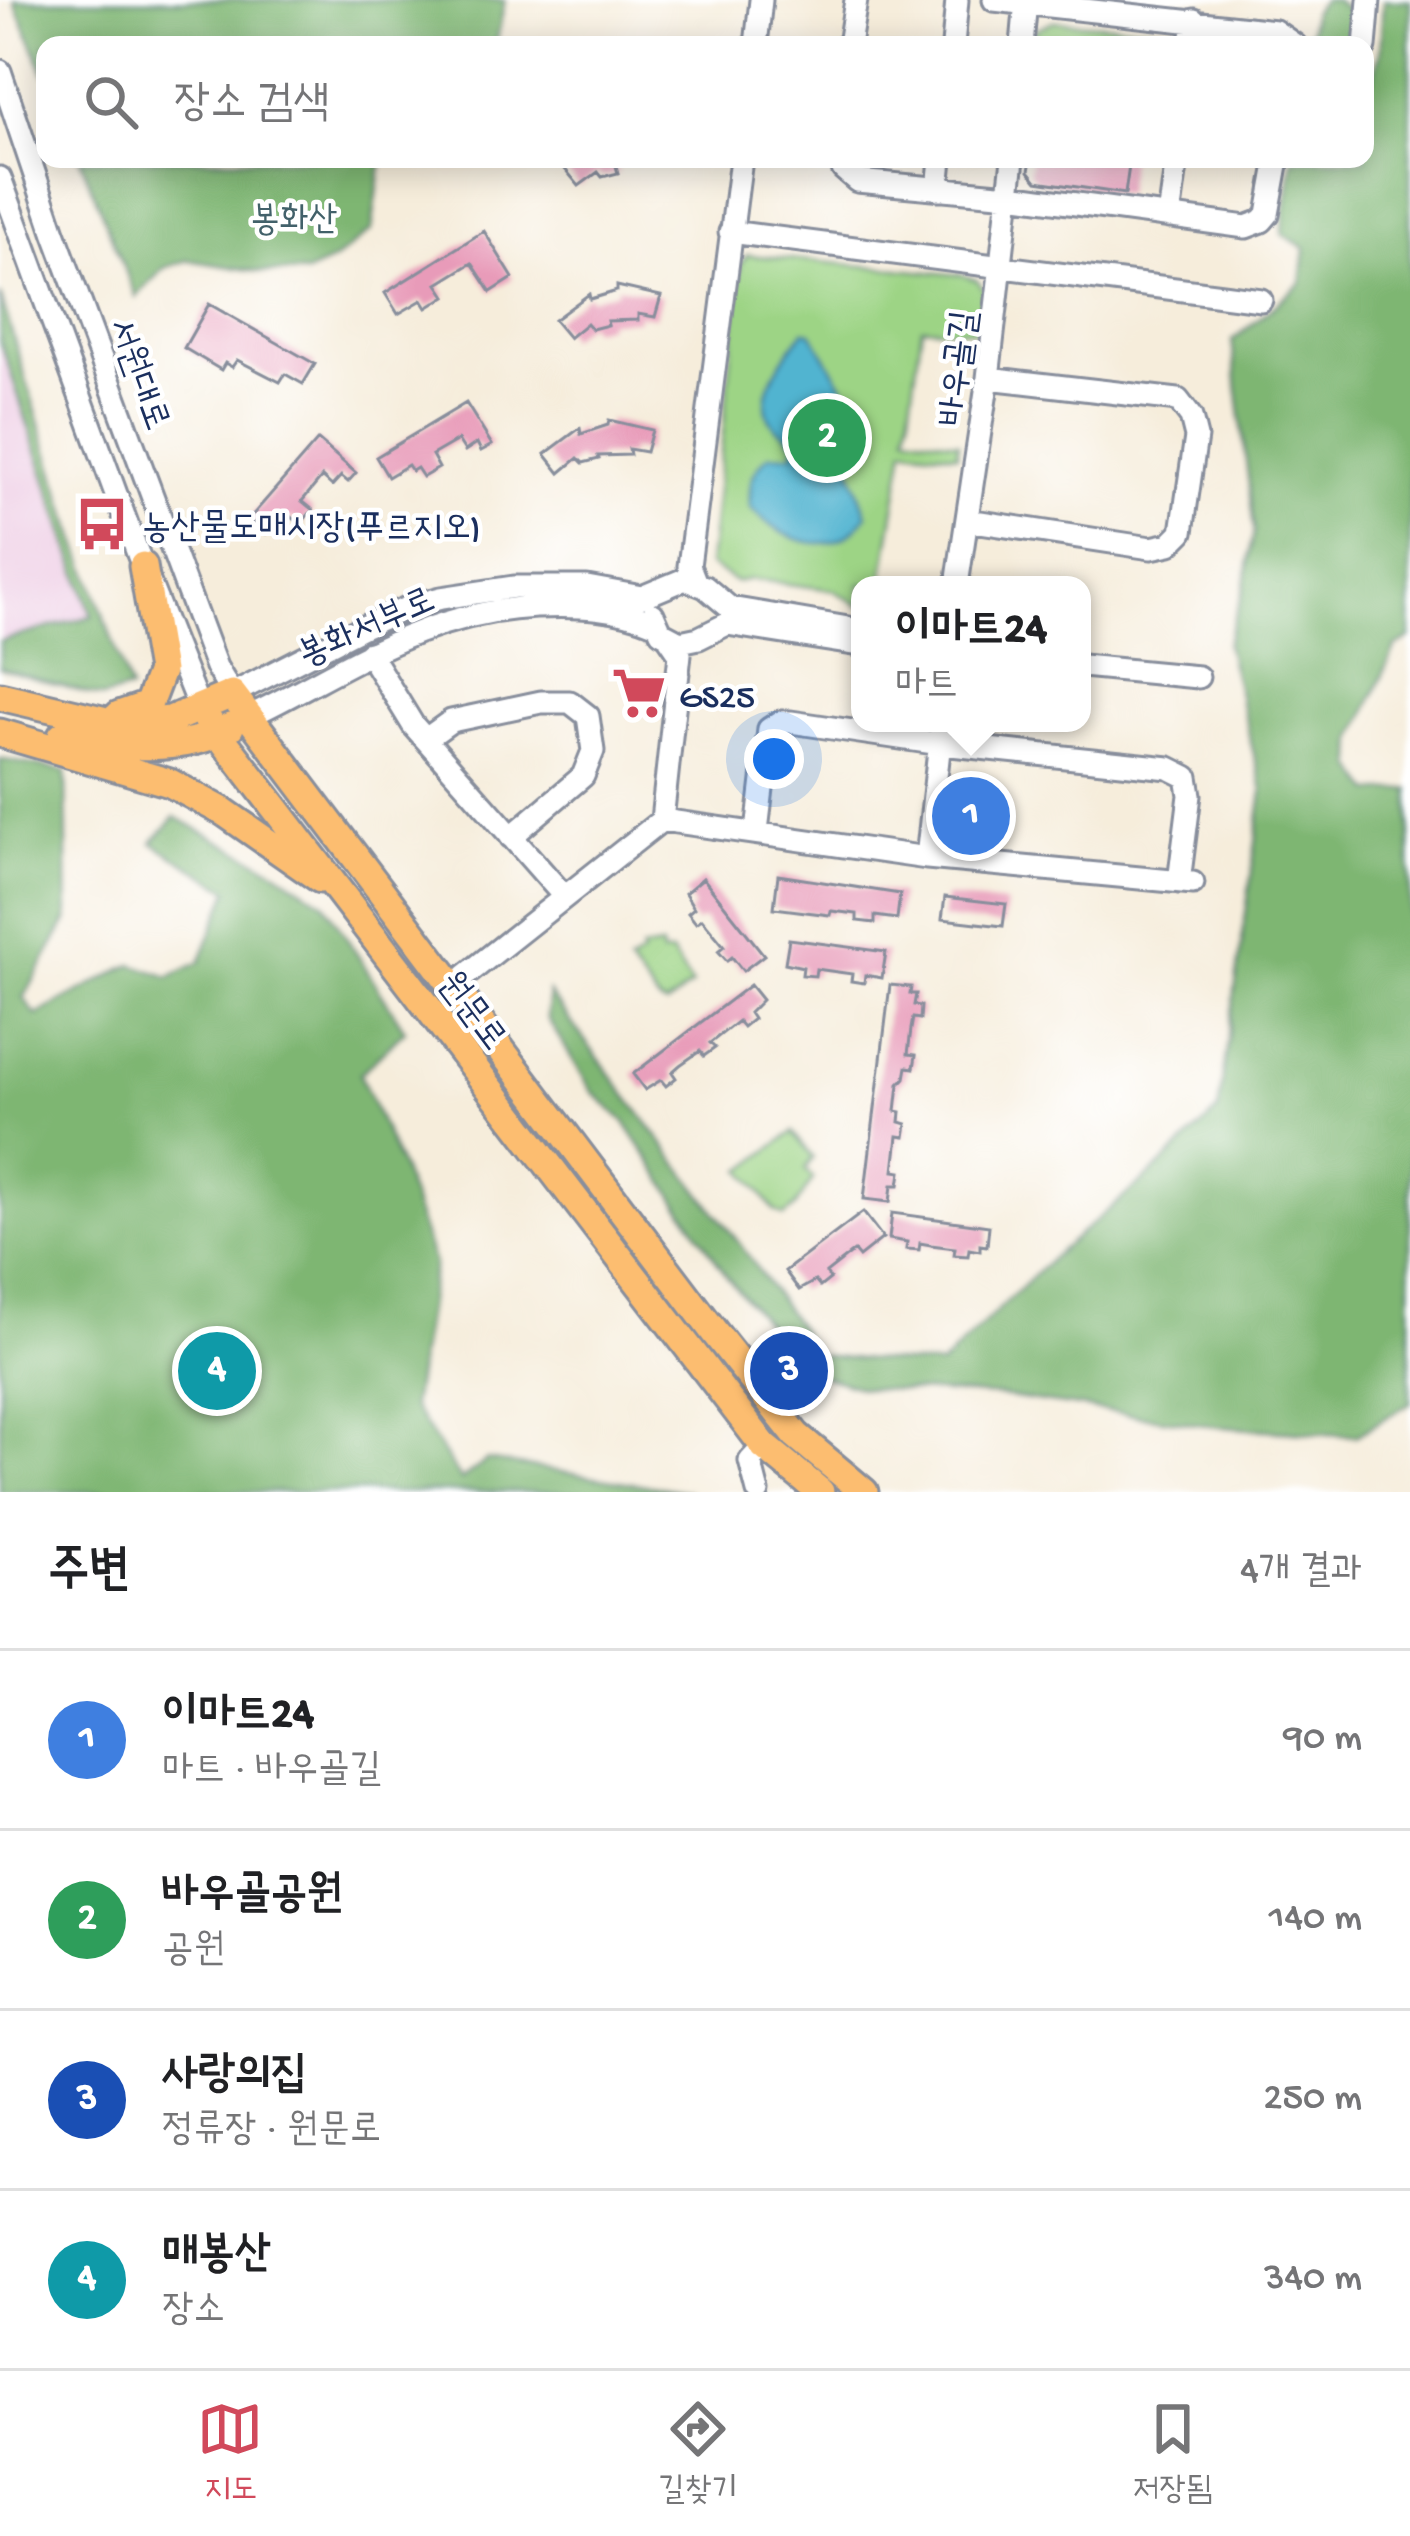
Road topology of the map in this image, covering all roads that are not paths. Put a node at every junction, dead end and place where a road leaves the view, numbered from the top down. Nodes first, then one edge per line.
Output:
1 (761, 0) edge
2 (856, 0) edge
3 (957, 0) edge
4 (994, 0) edge
5 (1369, 0) edge
6 (1026, 1) edge
7 (1194, 20) junction
8 (757, 36) edge
9 (850, 36) edge
10 (954, 36) edge
11 (1023, 36) edge
12 (1192, 36) edge
13 (1282, 36) edge
14 (1366, 36) edge
15 (0, 71) edge
16 (740, 168) edge
17 (843, 168) edge
18 (940, 168) edge
19 (1012, 168) edge
20 (1176, 168) edge
21 (1276, 168) edge
22 (0, 178) edge
23 (938, 189) junction
24 (1010, 195) junction
25 (1169, 217) junction
26 (730, 232) junction
27 (1001, 265) junction
28 (1261, 300) dead end
29 (988, 378) junction
30 (967, 520) junction
31 (143, 566) junction
32 (958, 576) edge
33 (686, 583) junction
34 (851, 628) edge
35 (703, 635) junction
36 (668, 639) junction
37 (851, 645) edge
38 (369, 653) junction
39 (1091, 667) edge
40 (1198, 676) dead end
41 (0, 696) edge
42 (241, 705) junction
43 (200, 710) junction
44 (79, 715) junction
45 (0, 722) edge
46 (851, 727) edge
47 (0, 733) edge
48 (218, 734) junction
49 (941, 734) edge
50 (426, 740) junction
51 (662, 820) junction
52 (757, 831) junction
53 (512, 837) junction
54 (927, 858) junction
55 (563, 895) junction
56 (348, 899) junction
57 (465, 976) dead end
58 (764, 1446) junction
59 (758, 1492) edge
60 (820, 1492) edge
61 (864, 1492) edge

1 - 8 street
2 - 9 street
3 - 10 street
4 - 6 street
5 - 14 street
6 - 7 street
6 - 11 street
7 - 12 street
7 - 13 street
15 - 42 street, 서원대로
16 - 26 street
17 - 23 street
18 - 23 street
19 - 24 street, 바우골길
20 - 25 street
21 - 25 street
22 - 31 street, 서원대로
23 - 24 street
24 - 25 street
24 - 27 street, 바우골길
26 - 27 street
26 - 33 street
27 - 28 street
27 - 29 street, 바우골길
29 - 30 street, 바우골길
29 - 30 street
30 - 32 street, 바우골길
31 - 43 street, 서원대로
31 - 44 main road
33 - 34 street
33 - 35 street
33 - 36 street
33 - 42 street, 봉화서부로
35 - 36 street
35 - 37 street
36 - 38 street, 봉화서부로
36 - 51 street
38 - 42 street, 봉화서부로
38 - 50 street
39 - 40 street
41 - 44 main road
42 - 43 main road
42 - 48 main road
42 - 61 main road, 원문로
43 - 44 main road
43 - 48 main road, 원문로
45 - 48 main road
46 - 52 street
47 - 56 main road
48 - 56 main road, 원문로
49 - 54 street
49 - 54 street
50 - 53 street
50 - 53 street
51 - 52 street
51 - 55 street
52 - 54 street
53 - 55 street
55 - 57 street
56 - 58 main road, 원문로
58 - 59 street
58 - 60 main road, 원문로

